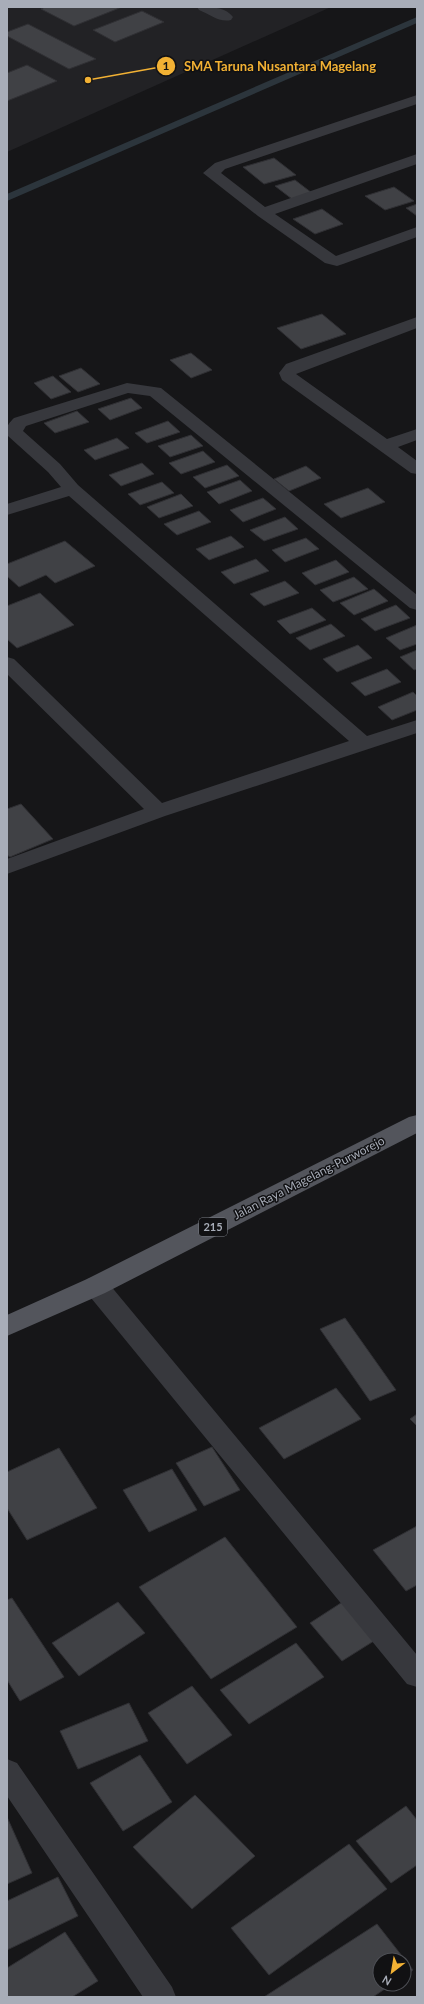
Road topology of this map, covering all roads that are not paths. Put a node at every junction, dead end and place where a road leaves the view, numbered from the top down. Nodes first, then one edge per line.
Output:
1 (204, 7) edge
2 (226, 17) dead end
3 (417, 99) edge
4 (417, 159) edge
5 (263, 213) junction
6 (417, 232) edge
7 (417, 322) edge
8 (417, 434) edge
9 (385, 446) junction
10 (417, 469) edge
11 (72, 489) junction
12 (7, 510) edge
13 (417, 604) edge
14 (7, 663) edge
15 (417, 726) edge
16 (363, 743) junction
17 (158, 811) junction
18 (7, 867) edge
19 (417, 1123) edge
20 (96, 1286) junction
21 (7, 1326) edge
22 (417, 1675) edge
23 (7, 1772) edge
24 (161, 1997) edge

1 - 2 street
3 - 5 street
4 - 5 street
5 - 6 street
7 - 9 street
8 - 9 street
9 - 10 street
11 - 12 street
11 - 13 street
11 - 16 street
14 - 17 street
15 - 16 street
16 - 17 street
17 - 18 street
19 - 20 main road, Jalan Raya Magelang-Purworejo / 215
20 - 21 main road, Jalan Raya Magelang-Purworejo / 215
20 - 22 street
23 - 24 street

